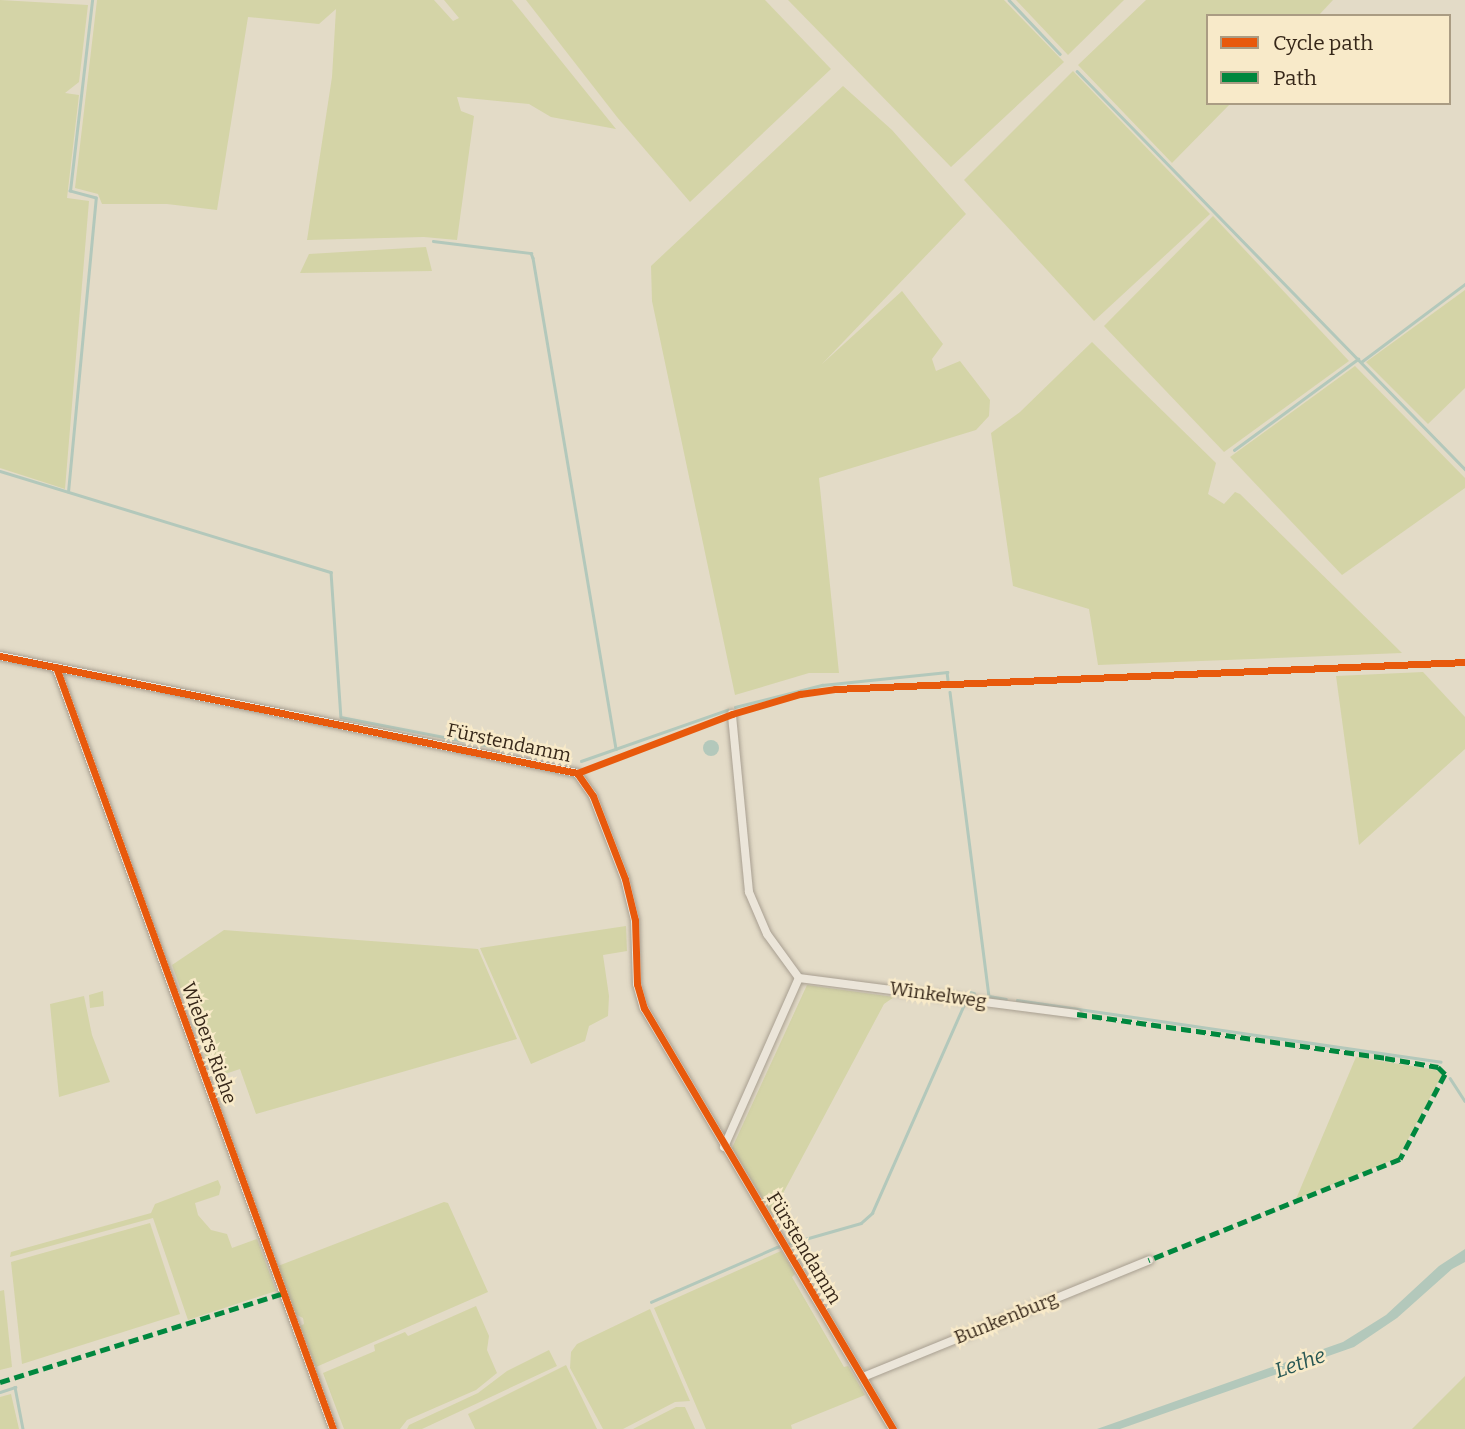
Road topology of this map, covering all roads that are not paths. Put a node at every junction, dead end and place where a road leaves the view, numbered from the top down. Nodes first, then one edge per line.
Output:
1 (0, 656) edge
2 (56, 667) junction
3 (732, 714) dead end
4 (799, 978) junction
5 (1077, 1014) dead end
6 (724, 1147) junction
7 (1149, 1260) dead end
8 (863, 1377) junction
9 (333, 1429) edge
10 (893, 1429) edge

1 - 2 street, Fürstendamm
2 - 6 street, Fürstendamm
2 - 9 street, Wiebers Riehe
3 - 4 street
4 - 5 street, Winkelweg
4 - 6 street
6 - 8 street, Fürstendamm
7 - 8 street, Bunkenburg
8 - 10 street, Fürstendamm

